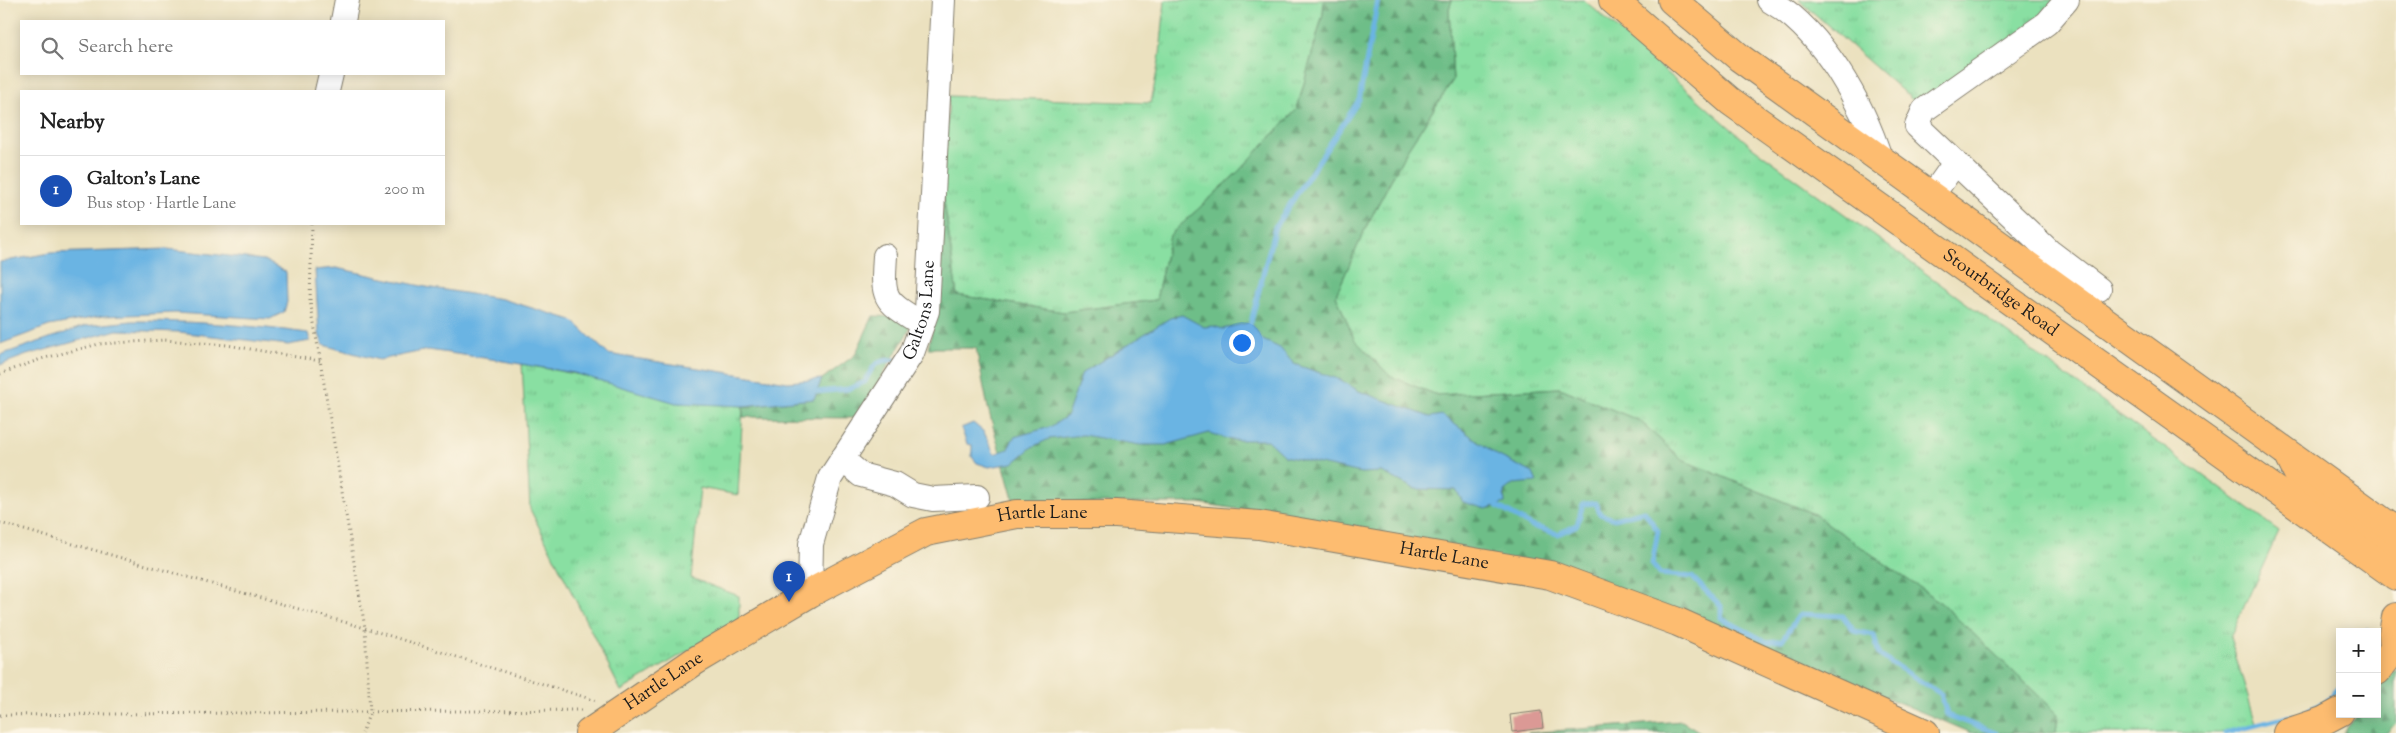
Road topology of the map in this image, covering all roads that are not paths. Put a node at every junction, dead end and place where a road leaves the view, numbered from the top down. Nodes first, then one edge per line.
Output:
1 (347, 0) edge
2 (943, 0) edge
3 (1613, 0) edge
4 (1672, 0) edge
5 (1769, 0) edge
6 (2066, 0) edge
7 (343, 20) edge
8 (331, 75) edge
9 (327, 90) edge
10 (1881, 161) junction
11 (1955, 164) junction
12 (1932, 197) junction
13 (885, 256) dead end
14 (2099, 289) dead end
15 (922, 324) junction
16 (2288, 454) junction
17 (842, 459) junction
18 (978, 497) dead end
19 (2396, 530) edge
20 (2395, 574) edge
21 (810, 593) junction
22 (2396, 617) edge
23 (2395, 648) edge
24 (2381, 666) edge
25 (2336, 714) edge
26 (587, 721) edge
27 (1925, 733) edge
28 (2287, 733) edge

1 - 7 street
2 - 15 street, Galtons Lane
3 - 20 main road, Stourbridge Road
4 - 10 main road
5 - 10 street
6 - 11 street
8 - 9 street
10 - 12 main road
11 - 12 street
11 - 14 street
12 - 16 main road
13 - 15 street
15 - 17 street, Galtons Lane
16 - 19 main road
16 - 20 main road
17 - 18 street
17 - 21 street, Galtons Lane
21 - 26 main road, Hartle Lane
21 - 27 main road, Hartle Lane
22 - 23 main road
23 - 24 main road
25 - 28 main road

